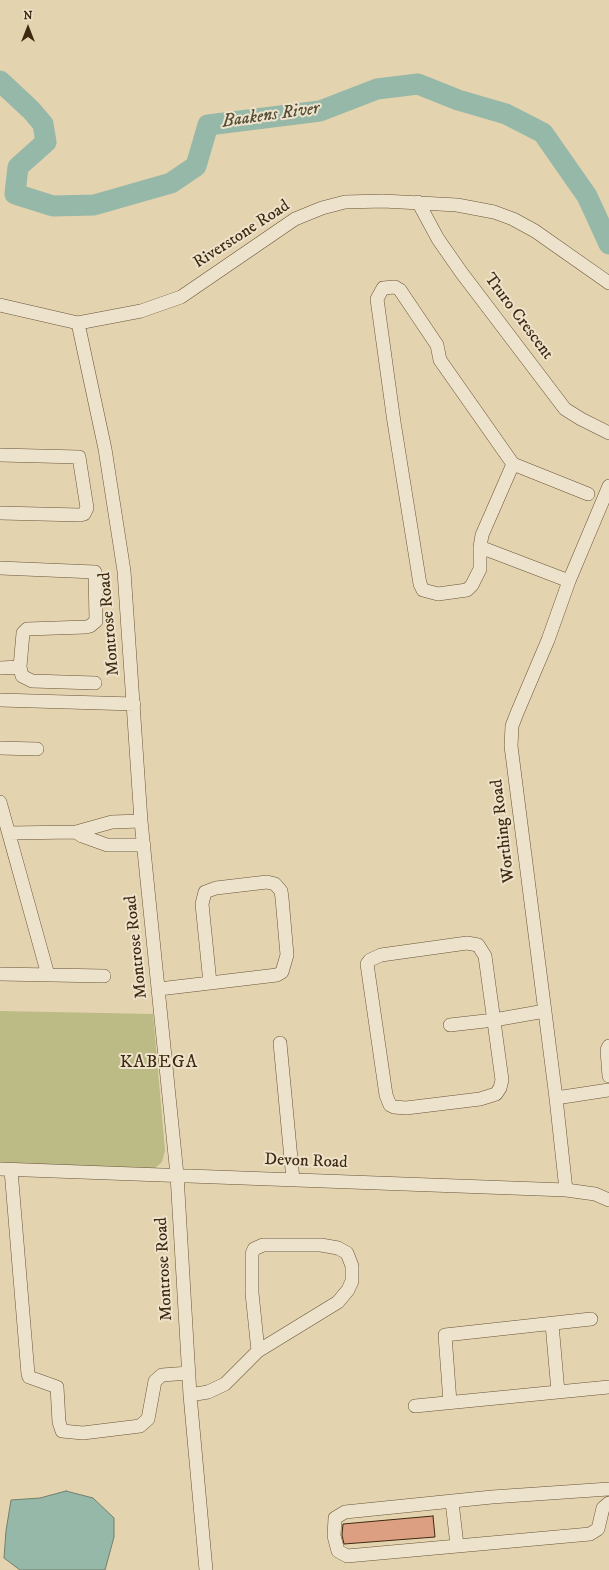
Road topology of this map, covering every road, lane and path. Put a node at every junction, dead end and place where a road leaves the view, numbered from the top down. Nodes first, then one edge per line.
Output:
1 (418, 202) junction
2 (609, 283) edge
3 (0, 305) edge
4 (78, 323) junction
5 (609, 433) edge
6 (0, 454) edge
7 (513, 464) junction
8 (609, 486) edge
9 (588, 494) dead end
10 (0, 513) edge
11 (480, 547) junction
12 (0, 568) edge
13 (569, 580) junction
14 (20, 667) junction
15 (0, 668) edge
16 (95, 682) dead end
17 (0, 700) edge
18 (134, 704) junction
19 (0, 748) edge
20 (37, 749) dead end
21 (0, 802) edge
22 (141, 821) junction
23 (76, 832) junction
24 (9, 833) junction
25 (144, 845) junction
26 (0, 974) edge
27 (48, 975) junction
28 (104, 976) dead end
29 (210, 983) junction
30 (159, 989) junction
31 (545, 1011) junction
32 (494, 1020) junction
33 (450, 1025) dead end
34 (280, 1043) dead end
35 (609, 1046) edge
36 (609, 1076) edge
37 (609, 1090) edge
38 (556, 1098) junction
39 (5, 1169) edge
40 (177, 1175) junction
41 (293, 1180) junction
42 (566, 1190) junction
43 (609, 1200) edge
44 (591, 1320) dead end
45 (552, 1324) junction
46 (258, 1351) junction
47 (189, 1373) junction
48 (609, 1387) edge
49 (558, 1392) junction
50 (190, 1395) junction
51 (450, 1402) junction
52 (415, 1406) dead end
53 (604, 1489) edge
54 (452, 1502) junction
55 (606, 1506) edge
56 (457, 1545) junction
57 (206, 1570) edge

1 - 2 street, Riverstone Road
1 - 4 street, Riverstone Road
1 - 5 street, Truro Crescent
3 - 4 street, Riverstone Road
4 - 18 street, Montrose Road
6 - 10 street
7 - 9 street
7 - 11 street
7 - 11 street
8 - 13 street, Worthing Road
11 - 13 street
12 - 14 street
13 - 31 street, Worthing Road
14 - 15 street
14 - 16 street
17 - 18 street
18 - 22 street, Montrose Road
19 - 20 street
21 - 24 street
22 - 23 street
22 - 25 street, Montrose Road
23 - 24 street
23 - 25 street
24 - 27 street
25 - 30 street, Montrose Road
26 - 27 street
27 - 28 street
29 - 29 street
29 - 30 street
30 - 40 street, Montrose Road
31 - 32 street
31 - 38 street, Worthing Road
32 - 32 street
32 - 33 street
34 - 41 street
35 - 36 street
37 - 38 street
38 - 42 street, Worthing Road
39 - 40 street, Devon Road
39 - 47 street
40 - 41 street, Devon Road
40 - 47 street, Montrose Road
41 - 42 street, Devon Road
42 - 43 street, Devon Road
44 - 45 street
45 - 49 street
45 - 51 street
46 - 46 street
46 - 50 street
47 - 50 street, Montrose Road
48 - 49 street
49 - 51 street
50 - 57 street, Montrose Road
51 - 52 street
53 - 54 street
53 - 55 street
54 - 56 street
54 - 56 street
55 - 56 street

